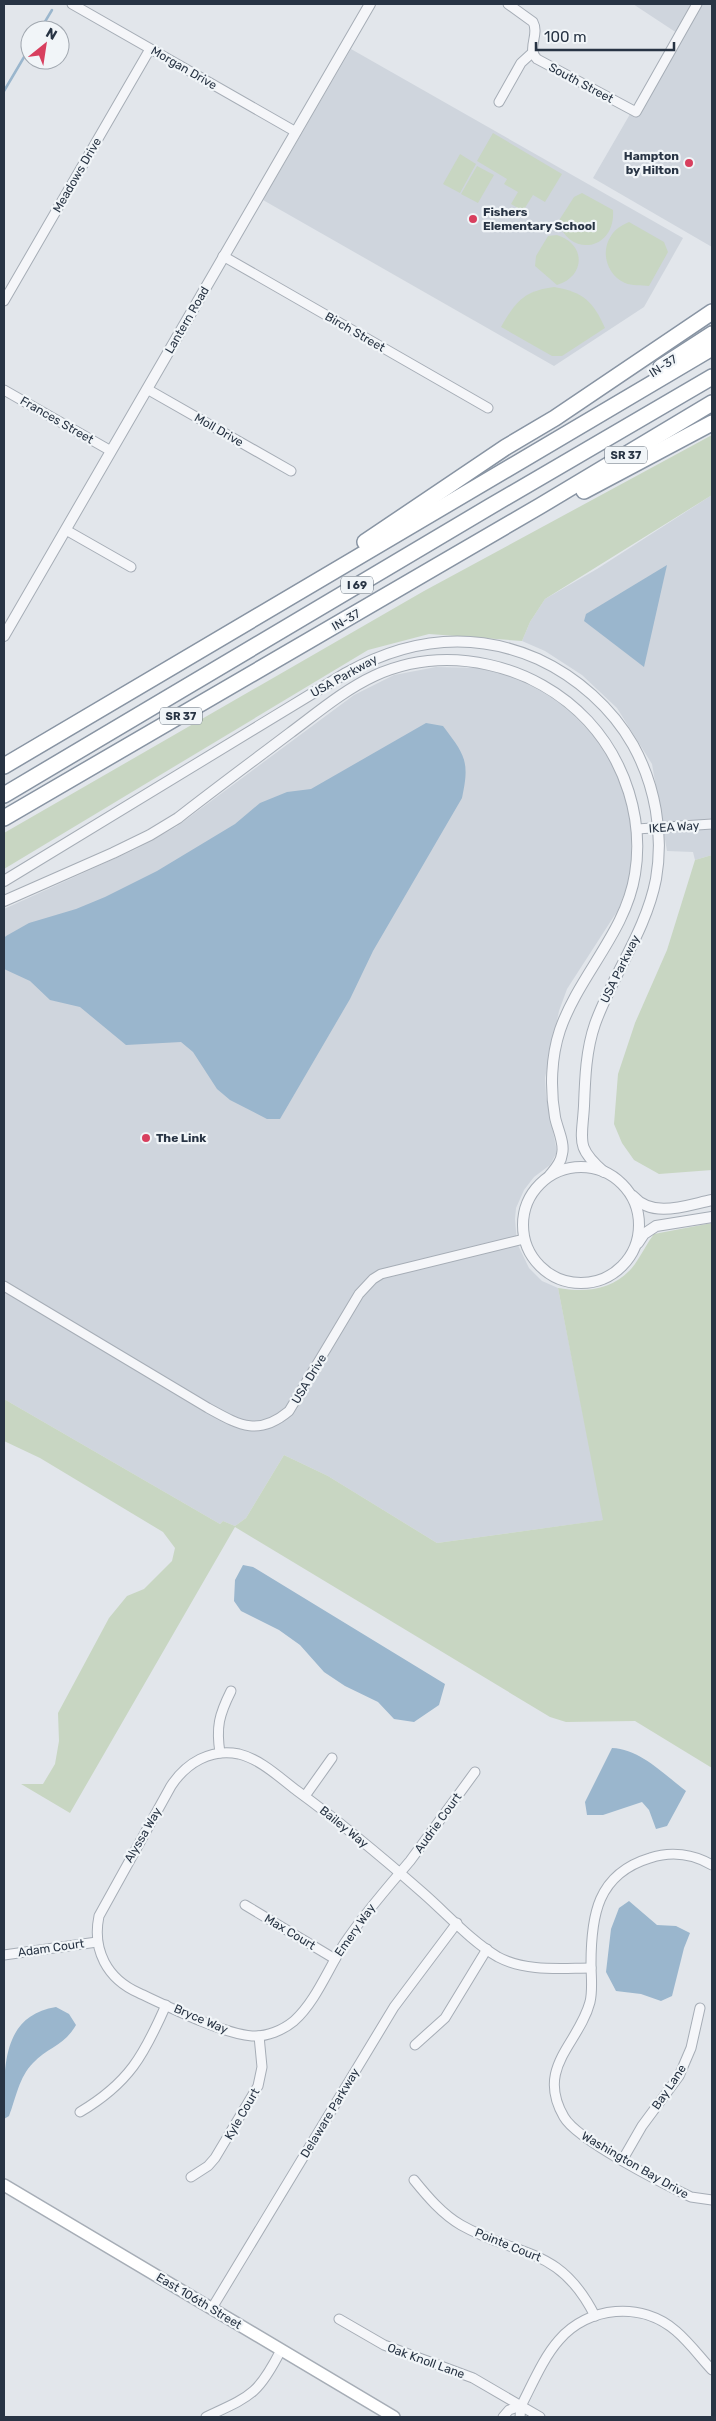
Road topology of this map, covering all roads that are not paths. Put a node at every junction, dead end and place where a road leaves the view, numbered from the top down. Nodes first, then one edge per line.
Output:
1 (72, 4) edge
2 (370, 4) edge
3 (508, 4) edge
4 (697, 4) edge
5 (150, 49) junction
6 (533, 52) junction
7 (499, 102) dead end
8 (296, 132) junction
9 (223, 256) junction
10 (4, 301) edge
11 (712, 312) edge
12 (712, 334) edge
13 (712, 348) edge
14 (712, 377) edge
15 (147, 389) junction
16 (4, 390) edge
17 (712, 403) edge
18 (619, 404) junction
19 (488, 408) dead end
20 (712, 423) edge
21 (111, 451) junction
22 (291, 471) dead end
23 (540, 506) junction
24 (66, 530) junction
25 (131, 568) dead end
26 (237, 628) junction
27 (4, 636) edge
28 (4, 766) edge
29 (4, 795) edge
30 (4, 818) edge
31 (712, 824) edge
32 (658, 828) junction
33 (637, 829) junction
34 (4, 881) edge
35 (4, 901) edge
36 (604, 1172) junction
37 (550, 1175) junction
38 (626, 1189) junction
39 (712, 1200) edge
40 (712, 1217) edge
41 (524, 1239) junction
42 (635, 1248) junction
43 (4, 1286) edge
44 (231, 1691) dead end
45 (220, 1753) junction
46 (332, 1758) dead end
47 (475, 1772) dead end
48 (304, 1796) junction
49 (712, 1865) edge
50 (400, 1873) junction
51 (245, 1905) dead end
52 (457, 1923) junction
53 (97, 1942) junction
54 (487, 1950) junction
55 (4, 1955) edge
56 (334, 1959) junction
57 (591, 1968) junction
58 (316, 1990) joint
59 (166, 2005) junction
60 (700, 2008) dead end
61 (259, 2036) junction
62 (415, 2045) dead end
63 (80, 2112) dead end
64 (623, 2159) junction
65 (191, 2177) dead end
66 (414, 2180) dead end
67 (4, 2185) edge
68 (712, 2200) edge
69 (212, 2308) junction
70 (595, 2316) junction
71 (339, 2319) dead end
72 (280, 2350) junction
73 (712, 2370) edge
74 (520, 2406) junction
75 (206, 2417) edge
76 (394, 2417) edge
77 (504, 2417) edge
78 (520, 2417) edge
79 (540, 2417) edge

1 - 5 street, Morgan Drive
2 - 8 street, Lantern Road
3 - 6 street
4 - 6 street, South Street
5 - 8 street, Morgan Drive
5 - 10 street, Meadows Drive
6 - 7 street
8 - 9 street, Lantern Road
9 - 15 street, Lantern Road
9 - 19 street, Birch Street
11 - 26 highway
12 - 18 highway, IN-37
13 - 18 highway, I 69
14 - 29 highway, I 69
15 - 21 street, Lantern Road
15 - 22 street, Moll Drive
16 - 21 street, Frances Street
17 - 23 highway, IN-37 / SR 37
18 - 26 highway, I 69
20 - 23 highway
21 - 24 street, Lantern Road
23 - 30 highway, IN-37 / SR 37
24 - 25 street
24 - 27 street, Lantern Road
26 - 28 highway, I 69
31 - 32 street, IKEA Way
32 - 33 street, IKEA Way
32 - 34 street, USA Parkway
32 - 36 street, USA Parkway
33 - 35 street, USA Parkway
33 - 37 street, USA Parkway
36 - 37 street, USA Parkway
36 - 38 street, USA Parkway
37 - 41 street, USA Parkway
38 - 39 street, USA Parkway
38 - 42 street, USA Parkway
40 - 42 street, USA Parkway
41 - 42 street, USA Parkway
41 - 43 street, USA Drive
44 - 45 street
45 - 48 street, Bailey Way
45 - 53 street, Alyssa Way
46 - 48 street
47 - 50 street, Audrie Court
48 - 50 street, Bailey Way
49 - 57 street, Washington Bay Drive
50 - 52 street, Bailey Way
50 - 56 street, Emery Way
51 - 56 street, Max Court
52 - 54 street, Bailey Way
52 - 69 street, Delaware Parkway
53 - 55 street, Adam Court
53 - 59 street, Bryce Way
54 - 57 street, Bailey Way
54 - 62 street
56 - 58 street, Emery Way
57 - 64 street, Washington Bay Drive
58 - 61 street, Bryce Way
59 - 61 street, Bryce Way
59 - 63 street
60 - 64 street, Bay Lane
61 - 65 street, Kyle Court
64 - 68 street, Washington Bay Drive
66 - 70 street, Pointe Court
67 - 69 main road, East 106th Street
69 - 72 main road, East 106th Street
70 - 73 street
70 - 74 street
71 - 74 street, Oak Knoll Lane
72 - 75 street
72 - 76 main road, East 106th Street
74 - 77 street
74 - 78 street
74 - 79 street, Oak Knoll Lane

